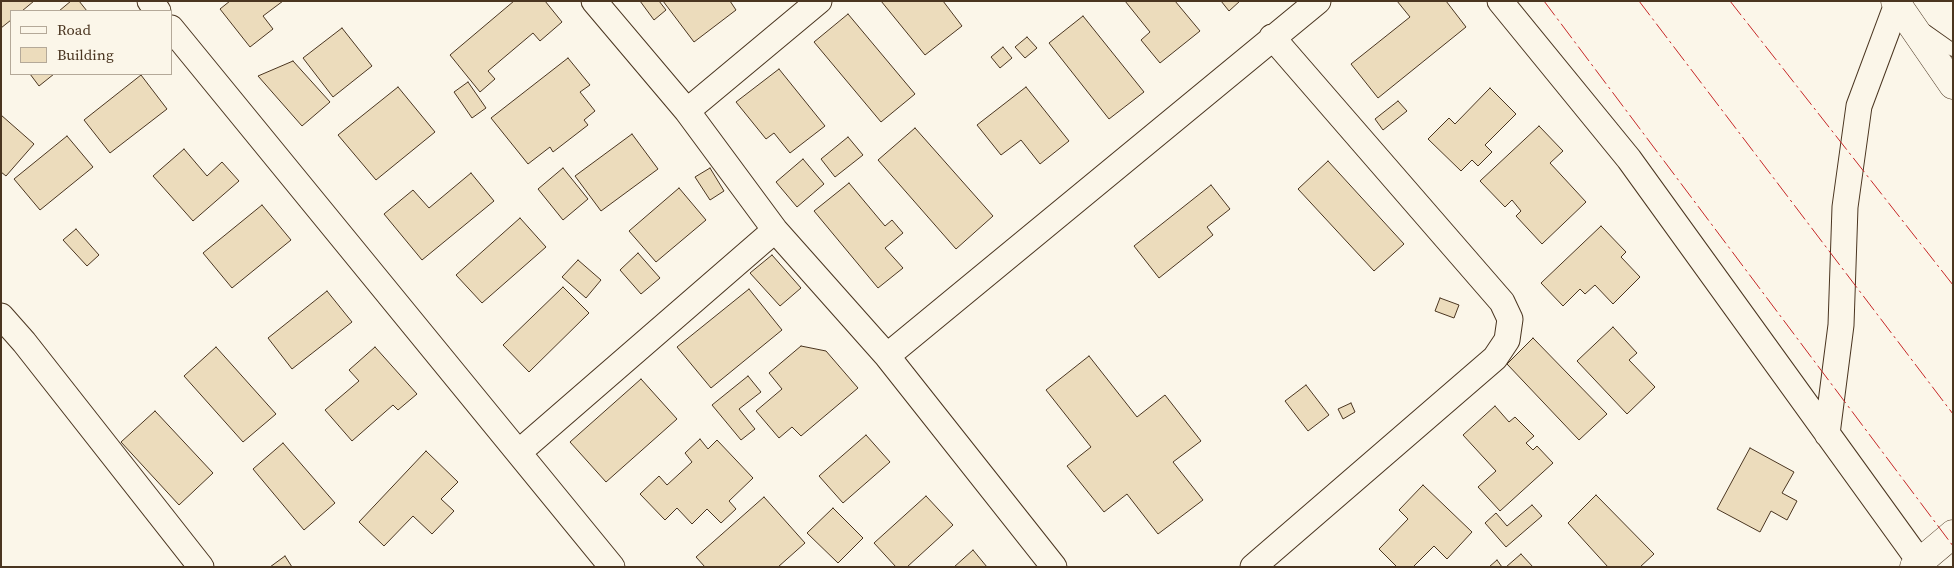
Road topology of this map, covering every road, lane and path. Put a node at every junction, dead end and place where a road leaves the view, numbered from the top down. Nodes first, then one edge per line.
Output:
1 (594, 1) edge
2 (819, 1) edge
3 (1318, 1) edge
4 (1500, 1) edge
5 (1896, 3) edge
6 (172, 29) edge
7 (1272, 38) junction
8 (1953, 50) edge
9 (1953, 85) edge
10 (687, 111) junction
11 (776, 230) junction
12 (1, 316) edge
13 (886, 356) junction
14 (1827, 434) junction
15 (519, 452) junction
16 (1953, 534) edge
17 (1917, 564) edge
18 (200, 567) edge
19 (612, 567) edge
20 (1054, 567) edge
21 (1254, 567) edge

1 - 10 street
2 - 10 street
3 - 7 street
4 - 14 street
5 - 8 lane
5 - 9 main road
5 - 14 street
6 - 15 street
7 - 13 street
7 - 21 street
10 - 11 street
11 - 13 street
11 - 15 street
12 - 18 street
13 - 20 street
14 - 17 street
15 - 19 street
16 - 17 main road

